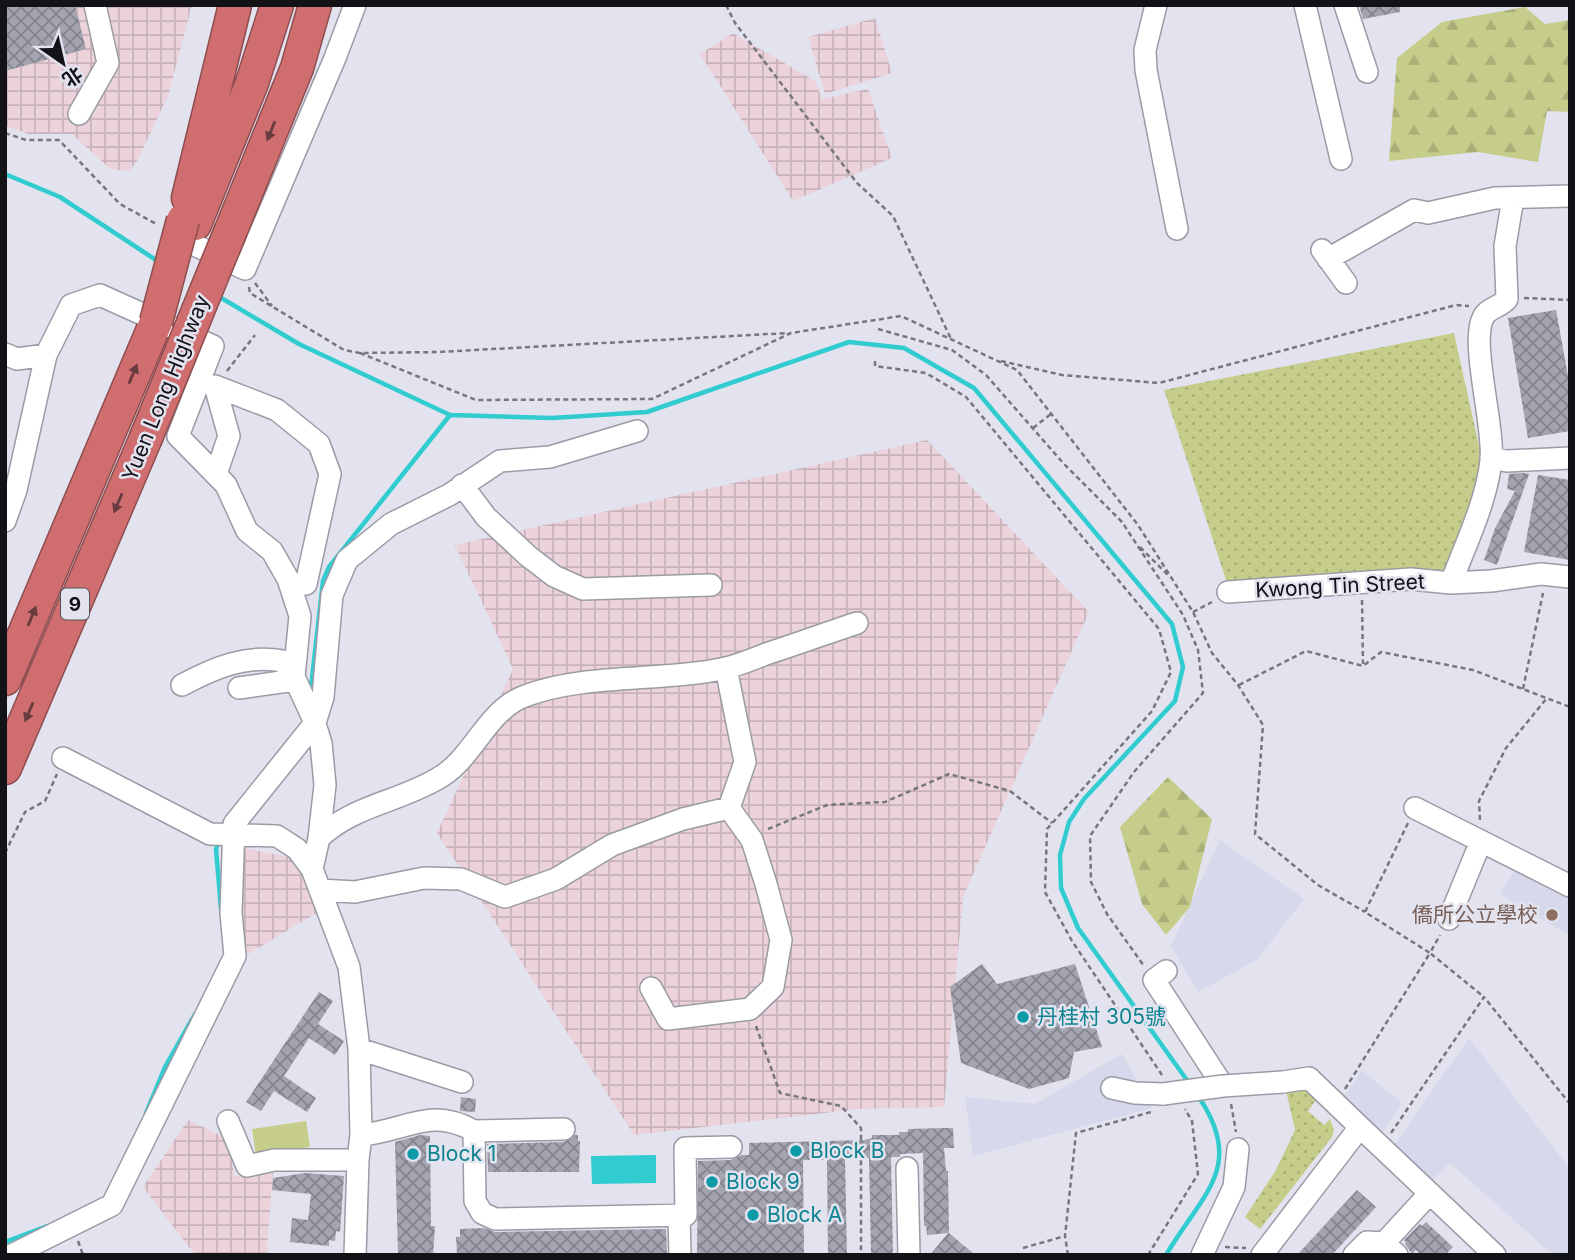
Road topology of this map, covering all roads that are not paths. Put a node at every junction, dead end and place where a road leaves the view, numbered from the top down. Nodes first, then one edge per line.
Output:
1 (95, 5) edge
2 (235, 5) edge
3 (277, 5) edge
4 (315, 5) edge
5 (327, 5) edge
6 (355, 5) edge
7 (1156, 5) edge
8 (1305, 5) edge
9 (1345, 5) edge
10 (297, 68) junction
11 (1367, 72) dead end
12 (79, 114) dead end
13 (1341, 159) dead end
14 (1570, 196) edge
15 (1513, 198) junction
16 (187, 228) junction
17 (1177, 229) dead end
18 (1346, 283) dead end
19 (5, 354) edge
20 (46, 355) junction
21 (637, 431) dead end
22 (1491, 458) junction
23 (1570, 458) edge
24 (216, 474) junction
25 (463, 485) junction
26 (5, 522) edge
27 (1570, 577) edge
28 (1451, 583) junction
29 (306, 584) dead end
30 (711, 585) dead end
31 (1228, 592) road end
32 (857, 623) dead end
33 (726, 668) junction
34 (295, 678) junction
35 (5, 679) edge
36 (182, 685) dead end
37 (239, 688) dead end
38 (314, 720) junction
39 (63, 758) road end
40 (5, 768) edge
41 (729, 808) junction
42 (1415, 808) road end
43 (235, 836) junction
44 (319, 838) junction
45 (1480, 841) junction
46 (312, 869) junction
47 (1570, 886) edge
48 (320, 890) junction
49 (1450, 919) dead end
50 (1160, 975) road end
51 (651, 988) dead end
52 (359, 1049) junction
53 (462, 1082) dead end
54 (1223, 1086) junction
55 (1112, 1088) dead end
56 (228, 1121) dead end
57 (1360, 1127) junction
58 (564, 1129) dead end
59 (474, 1131) junction
60 (361, 1135) junction
61 (731, 1147) dead end
62 (1238, 1149) road end
63 (358, 1160) junction
64 (907, 1168) dead end
65 (1430, 1193) junction
66 (679, 1215) junction
67 (1390, 1249) edge
68 (1203, 1251) edge
69 (1264, 1251) edge
70 (12, 1255) edge
71 (355, 1255) edge
72 (680, 1255) edge
73 (909, 1255) edge
74 (1354, 1255) edge
75 (1495, 1255) edge

1 - 12 street
2 - 16 highway
3 - 16 highway
4 - 10 highway, Yuen Long Highway / 9
5 - 10 highway
6 - 16 street
7 - 17 street
8 - 13 street
9 - 11 street
10 -> 40 highway, Yuen Long Highway / 9, bridge
14 - 15 street
15 - 18 street
15 - 22 street, Kwong Tin Street
35 -> 16 highway, Yuen Long Highway / 9, bridge
19 - 20 street
20 - 24 street
20 - 26 street
21 - 25 street
22 - 23 street
22 - 28 street, Kwong Tin Street
24 - 29 street
24 - 34 street
25 - 30 street
25 - 38 street
27 - 28 street, Kwong Tin Street
28 - 31 street, Kwong Tin Street
32 - 33 street
33 - 41 street
33 - 44 street
34 - 36 street
34 - 37 street
34 - 38 street
38 - 43 street
38 - 44 street
39 - 43 street
41 - 48 street
41 - 51 street
42 - 45 street
43 - 46 street
43 - 70 street
44 - 46 street
45 - 47 street
45 - 49 street
46 - 48 street
48 - 52 street
50 - 54 street
52 - 53 street
52 - 60 street
54 - 55 street, bridge
54 - 57 street, bridge
56 - 63 street
57 - 65 street
57 - 69 street
58 - 59 street
59 - 60 street
59 - 66 street
60 - 63 street
61 - 66 street
62 - 68 street
63 - 71 street
64 - 73 street
65 - 67 street
65 - 75 street
66 - 72 street
67 - 74 street

